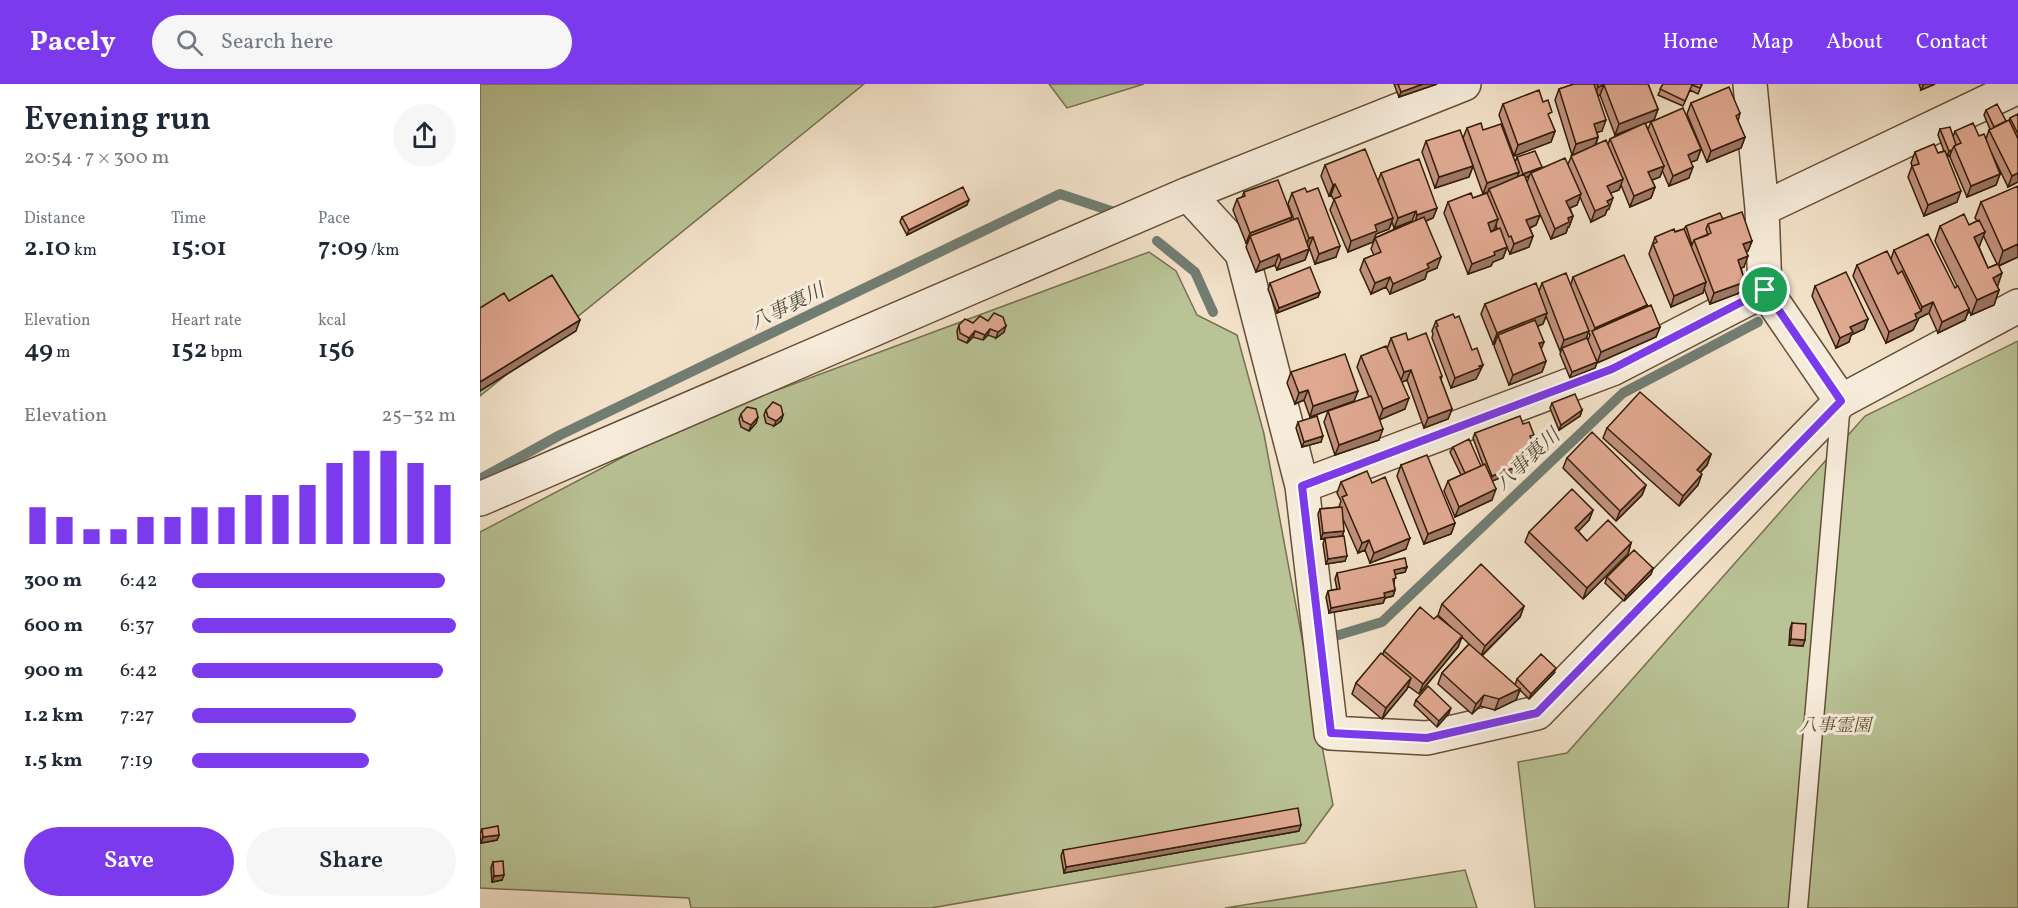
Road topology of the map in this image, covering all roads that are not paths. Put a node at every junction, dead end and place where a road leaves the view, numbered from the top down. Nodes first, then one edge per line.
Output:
1 (1464, 84) edge
2 (1750, 84) edge
3 (2018, 87) edge
4 (1188, 194) junction
5 (1762, 209) junction
6 (1765, 290) junction
7 (2018, 306) edge
8 (1841, 401) junction
9 (1302, 486) junction
10 (480, 499) edge
11 (1798, 908) edge

1 - 4 street
2 - 5 street
3 - 5 street
4 - 9 street
4 - 10 street
5 - 6 street
6 - 8 street
6 - 9 street
7 - 8 street
8 - 9 street
8 - 11 lane

